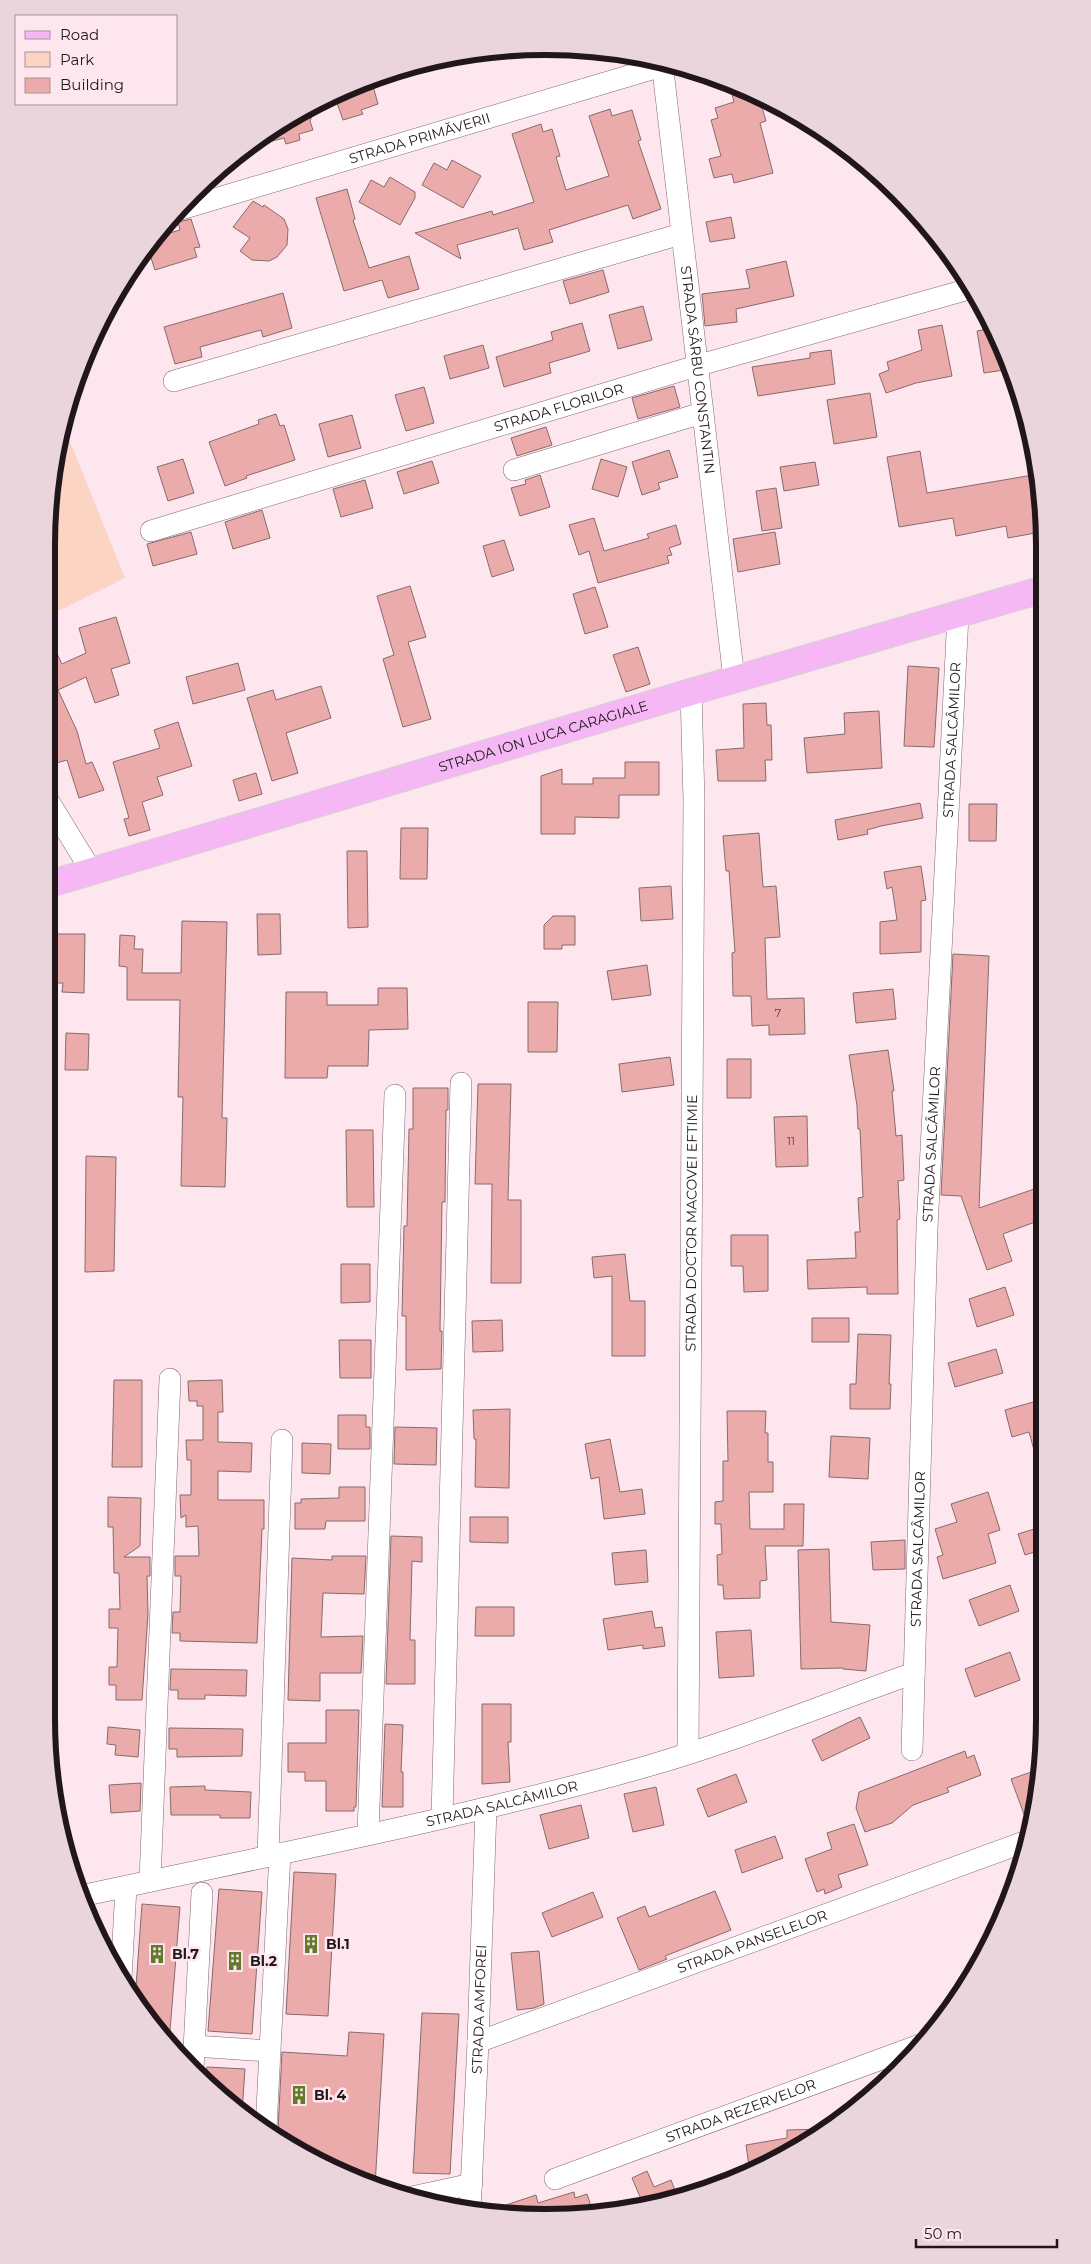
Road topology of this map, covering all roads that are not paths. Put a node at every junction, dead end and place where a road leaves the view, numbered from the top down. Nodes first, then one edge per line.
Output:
1 (652, 67) edge
2 (663, 70) edge
3 (193, 206) edge
4 (681, 234) junction
5 (964, 290) edge
6 (696, 366) junction
7 (174, 381) dead end
8 (702, 413) junction
9 (514, 470) dead end
10 (151, 531) dead end
11 (1036, 592) edge
12 (958, 615) junction
13 (734, 679) junction
14 (692, 692) junction
15 (55, 812) edge
16 (92, 872) junction
17 (55, 882) edge
18 (461, 1083) dead end
19 (395, 1095) dead end
20 (170, 1379) dead end
21 (282, 1440) dead end
22 (914, 1673) junction
23 (912, 1750) dead end
24 (688, 1754) junction
25 (486, 1808) junction
26 (442, 1817) junction
27 (368, 1834) junction
28 (1019, 1845) edge
29 (274, 1854) junction
30 (150, 1881) junction
31 (126, 1887) junction
32 (202, 1893) dead end
33 (88, 1895) edge
34 (122, 1965) edge
35 (478, 2042) junction
36 (194, 2046) junction
37 (907, 2050) edge
38 (269, 2051) junction
39 (193, 2059) edge
40 (266, 2121) edge
41 (555, 2179) dead end
42 (472, 2184) junction
43 (426, 2194) edge
44 (471, 2203) edge

1 - 3 street, STRADA PRIMĂVERII
2 - 4 street, STRADA SÂRBU CONSTANTIN
4 - 6 street, STRADA SÂRBU CONSTANTIN
4 - 7 street
5 - 6 street, STRADA FLORILOR
6 - 8 street, STRADA SÂRBU CONSTANTIN
6 - 10 street, STRADA FLORILOR
8 - 9 street
8 - 13 street, STRADA SÂRBU CONSTANTIN
11 - 12 main road, STRADA ION LUCA CARAGIALE
12 - 13 main road, STRADA ION LUCA CARAGIALE
12 - 22 street, STRADA SALCÂMILOR
13 - 14 main road, STRADA ION LUCA CARAGIALE
14 - 16 main road, STRADA ION LUCA CARAGIALE
14 - 24 street, STRADA DOCTOR MACOVEI EFTIMIE
15 - 16 street
16 - 17 main road, STRADA ION LUCA CARAGIALE
18 - 26 street
19 - 27 street
20 - 30 street
21 - 29 street
22 - 23 street, STRADA SALCÂMILOR
22 - 24 street, STRADA SALCÂMILOR
24 - 25 street, STRADA SALCÂMILOR
25 - 26 street, STRADA SALCÂMILOR
25 - 35 street, STRADA AMFOREI
26 - 27 street, STRADA SALCÂMILOR
27 - 29 street, STRADA SALCÂMILOR
28 - 35 street, STRADA PANSELELOR
29 - 30 street, STRADA SALCÂMILOR
29 - 38 street
30 - 31 street, STRADA SALCÂMILOR
31 - 33 street, STRADA SALCÂMILOR
31 - 34 street
32 - 36 street
35 - 42 street, STRADA AMFOREI
36 - 38 street
36 - 39 street
37 - 41 street, STRADA REZERVELOR
38 - 40 street
42 - 43 street
42 - 44 street, STRADA AMFOREI

